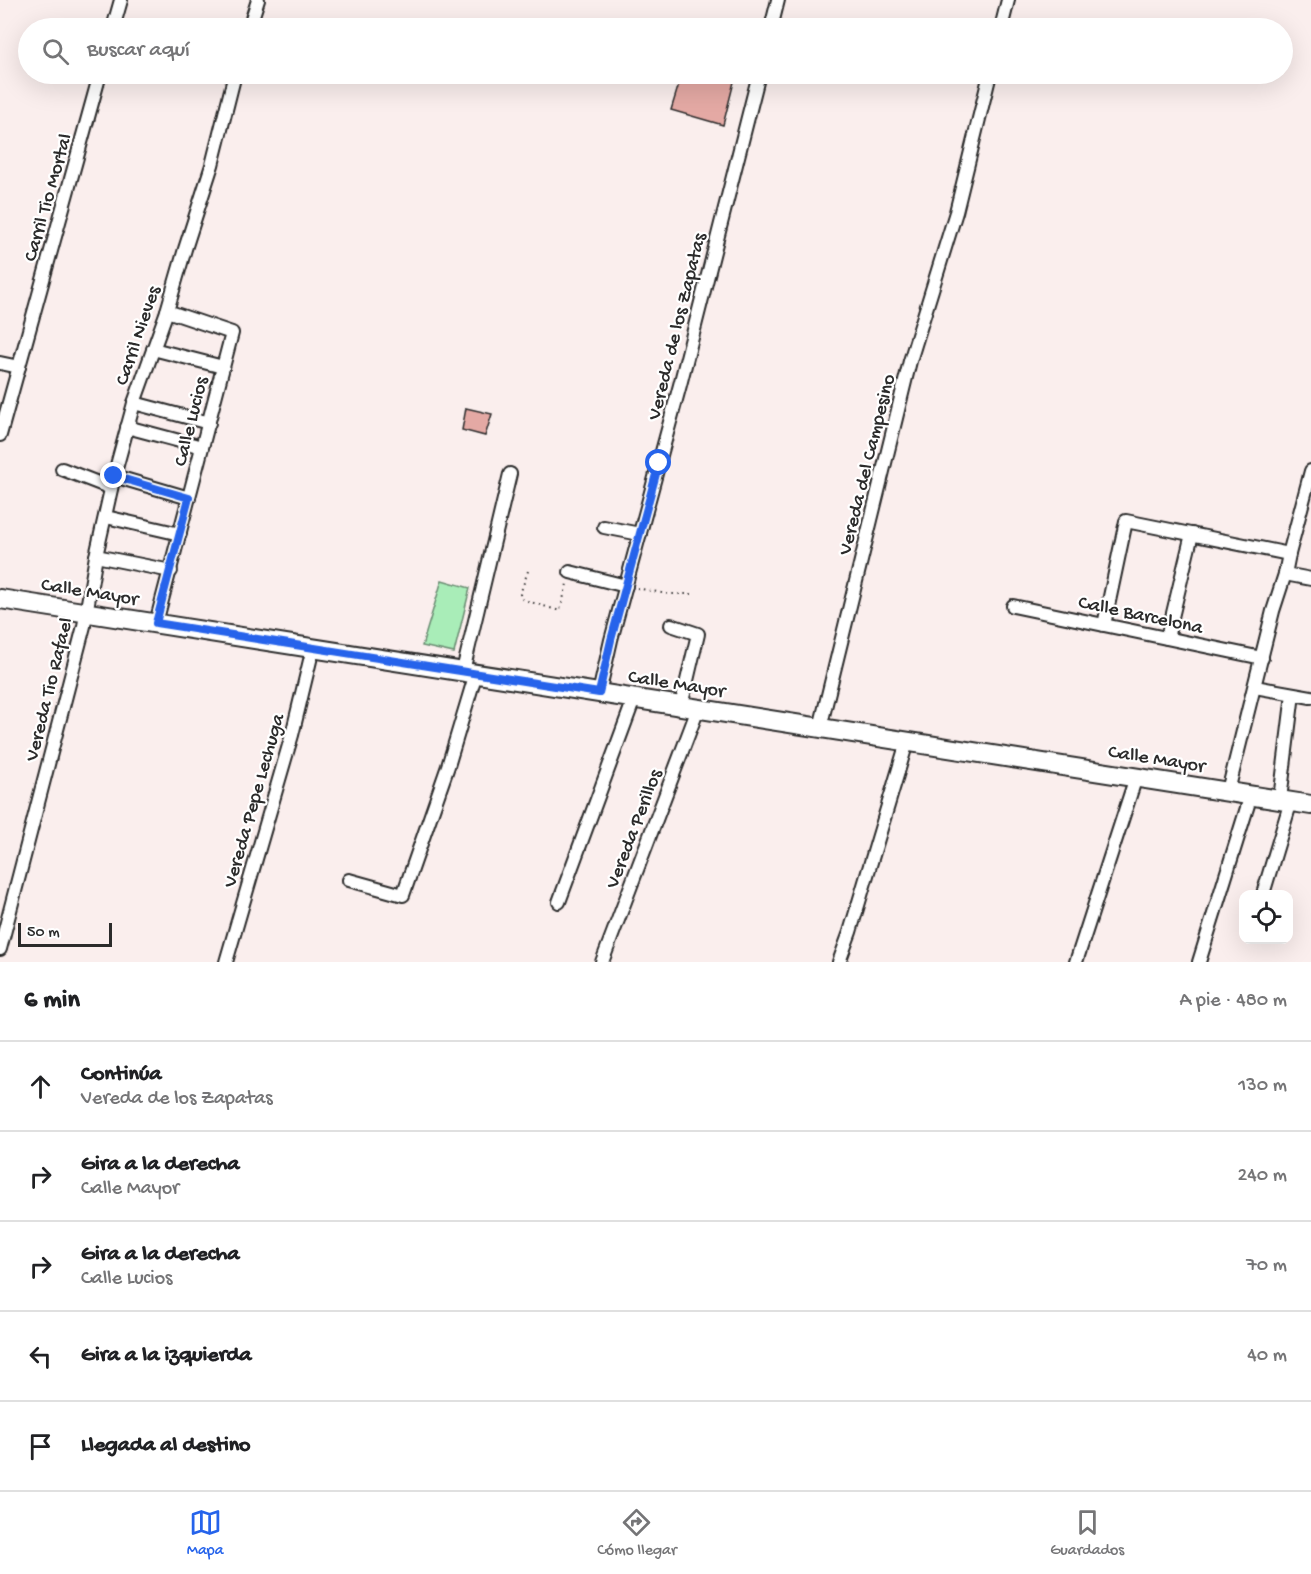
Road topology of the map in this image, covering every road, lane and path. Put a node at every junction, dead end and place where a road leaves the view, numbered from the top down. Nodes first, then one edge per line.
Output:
1 (121, 0) edge
2 (258, 0) edge
3 (778, 0) edge
4 (1008, 0) edge
5 (116, 18) edge
6 (252, 18) edge
7 (774, 18) edge
8 (1004, 18) edge
9 (97, 84) edge
10 (232, 84) edge
11 (756, 84) edge
12 (988, 84) edge
13 (167, 311) junction
14 (153, 349) junction
15 (0, 363) edge
16 (19, 367) junction
17 (223, 367) junction
18 (134, 403) junction
19 (4, 406) edge
20 (209, 423) junction
21 (127, 427) junction
22 (0, 435) edge
23 (202, 447) junction
24 (62, 469) dead end
25 (1311, 471) edge
26 (510, 474) dead end
27 (112, 482) junction
28 (189, 498) junction
29 (106, 517) junction
30 (604, 527) dead end
31 (180, 534) junction
32 (640, 534) junction
33 (1192, 534) junction
34 (1289, 554) junction
35 (96, 556) junction
36 (171, 571) junction
37 (528, 571) dead end
38 (570, 572) joint
39 (1285, 574) junction
40 (1311, 579) edge
41 (626, 586) junction
42 (694, 594) dead end
43 (0, 599) edge
44 (1013, 606) dead end
45 (86, 613) junction
46 (156, 623) junction
47 (671, 625) dead end
48 (1104, 625) junction
49 (1167, 638) junction
50 (313, 648) junction
51 (1262, 658) junction
52 (469, 672) junction
53 (1255, 687) junction
54 (599, 693) junction
55 (1293, 694) junction
56 (1311, 697) edge
57 (634, 699) junction
58 (690, 707) junction
59 (820, 728) junction
60 (908, 742) junction
61 (1136, 777) junction
62 (1228, 791) junction
63 (1251, 795) junction
64 (1285, 800) junction
65 (1311, 805) edge
66 (349, 880) dead end
67 (1264, 890) edge
68 (559, 902) dead end
69 (0, 949) edge
70 (226, 962) edge
71 (602, 962) edge
72 (839, 962) edge
73 (1076, 962) edge
74 (1199, 962) edge

1 - 5 street
2 - 6 street
3 - 7 street
4 - 8 street
9 - 16 street, Carril Tio Mortal
10 - 13 street, Carril Nieves
11 - 32 street, Vereda de los Zapatas
12 - 59 street, Vereda del Campesino
13 - 14 street, Carril Nieves
13 - 17 street, Calle Lucios
14 - 17 street
14 - 18 street, Carril Nieves
15 - 16 street
16 - 19 street, Carril Tio Mortal
17 - 20 street, Calle Lucios
18 - 20 street
18 - 21 street, Carril Nieves
19 - 22 street, Carril Tio Mortal
20 - 23 street, Calle Lucios
21 - 23 street
21 - 27 street, Carril Nieves
23 - 28 street, Calle Lucios
24 - 27 street
25 - 34 street
26 - 52 street
27 - 28 street
27 - 29 street, Carril Nieves
28 - 31 street, Calle Lucios
29 - 31 street
29 - 35 street, Carril Nieves
30 - 32 street
31 - 36 street, Calle Lucios
32 - 41 street, Vereda de los Zapatas
33 - 34 street
33 - 48 street
33 - 49 street
34 - 39 street
35 - 36 street
35 - 45 street, Carril Nieves
36 - 46 street, Calle Lucios
37 - 38 path
38 - 41 street
39 - 40 street
39 - 51 street
41 - 42 path
41 - 54 street, Vereda de los Zapatas
43 - 45 main road, Calle Mayor
44 - 48 street, Calle Barcelona
45 - 46 main road, Calle Mayor
45 - 69 street, Vereda Tio Rafael
46 - 50 main road, Calle Mayor
47 - 58 street, Vereda Perillos
48 - 49 street, Calle Barcelona
49 - 51 street, Calle Barcelona
50 - 52 main road, Calle Mayor
50 - 70 street, Vereda Pepe Lechuga
51 - 53 street
52 - 54 main road, Calle Mayor
52 - 66 street
53 - 55 street
53 - 62 street
54 - 57 main road, Calle Mayor
55 - 56 street
55 - 64 street
57 - 58 main road, Calle Mayor
57 - 68 street
58 - 59 main road, Calle Mayor
58 - 71 street, Vereda Perillos
59 - 60 main road, Calle Mayor
60 - 61 main road, Calle Mayor
60 - 72 street
61 - 62 main road, Calle Mayor
61 - 73 street
62 - 63 main road, Calle Mayor
63 - 64 main road, Calle Mayor
63 - 74 street
64 - 65 main road, Calle Mayor
64 - 67 street

